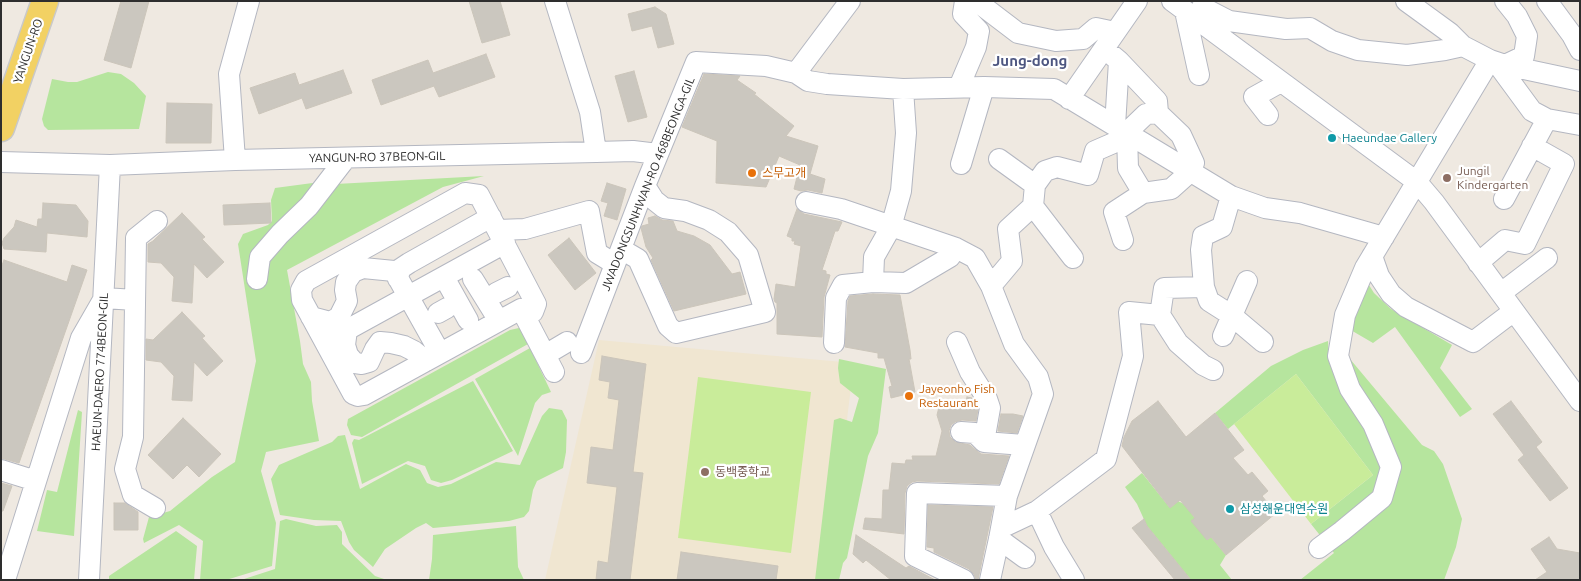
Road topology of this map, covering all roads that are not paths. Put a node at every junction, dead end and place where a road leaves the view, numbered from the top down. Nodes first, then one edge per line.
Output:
1 (45, 1) edge
2 (249, 1) edge
3 (555, 1) edge
4 (850, 1) edge
5 (965, 1) edge
6 (976, 1) edge
7 (1137, 1) edge
8 (1406, 1) edge
9 (1505, 1) edge
10 (1547, 1) edge
11 (1192, 8) edge
12 (1463, 46) junction
13 (1113, 47) junction
14 (1580, 50) edge
15 (1497, 62) junction
16 (796, 73) junction
17 (1199, 75) dead end
18 (1580, 81) edge
19 (1281, 82) junction
20 (959, 87) junction
21 (984, 87) junction
22 (903, 89) junction
23 (1069, 99) junction
24 (1158, 113) junction
25 (1268, 115) dead end
26 (1548, 119) junction
27 (1580, 125) edge
28 (1, 128) edge
29 (1121, 130) junction
30 (1532, 146) junction
31 (596, 152) junction
32 (658, 154) junction
33 (346, 158) junction
34 (998, 159) dead end
35 (235, 160) junction
36 (1, 162) edge
37 (961, 164) dead end
38 (110, 165) junction
39 (1190, 172) junction
40 (1417, 182) junction
41 (1035, 185) junction
42 (645, 186) junction
43 (1144, 193) junction
44 (1231, 196) junction
45 (1504, 199) dead end
46 (806, 202) dead end
47 (1033, 206) junction
48 (157, 221) dead end
49 (891, 227) junction
50 (498, 230) junction
51 (1384, 237) junction
52 (1123, 240) dead end
53 (956, 248) junction
54 (1372, 256) junction
55 (618, 257) junction
56 (478, 258) junction
57 (1073, 258) dead end
58 (1547, 258) dead end
59 (1478, 263) junction
60 (444, 277) junction
61 (257, 279) dead end
62 (398, 279) junction
63 (1247, 281) dead end
64 (873, 282) junction
65 (991, 286) junction
66 (1204, 287) junction
67 (1500, 292) junction
68 (408, 296) junction
69 (104, 298) junction
70 (135, 300) junction
71 (471, 300) junction
72 (521, 309) junction
73 (1514, 311) junction
74 (1160, 315) junction
75 (1231, 316) junction
76 (311, 317) junction
77 (498, 321) junction
78 (347, 330) junction
79 (1223, 336) dead end
80 (465, 340) junction
81 (325, 342) junction
82 (957, 342) dead end
83 (1263, 342) dead end
84 (834, 343) dead end
85 (433, 357) junction
86 (1212, 370) dead end
87 (1580, 401) edge
88 (961, 432) dead end
89 (984, 442) junction
90 (1024, 445) junction
91 (1, 470) edge
92 (36, 481) junction
93 (1007, 496) junction
94 (155, 508) dead end
95 (1036, 511) junction
96 (1000, 534) junction
97 (1319, 548) dead end
98 (1024, 558) dead end
99 (5, 580) edge
100 (89, 580) edge
101 (964, 580) edge
102 (990, 580) edge
103 (1074, 580) edge

1 - 28 main road, YANGUN-RO
2 - 35 street
3 - 31 street
4 - 16 street
5 - 20 street
6 - 13 street
7 - 13 street
8 - 12 street
9 - 15 street
10 - 14 street
11 - 12 street
11 - 17 street
11 - 19 street
12 - 15 street
13 - 23 street
13 - 24 street
13 - 29 street
15 - 18 street
15 - 26 street
15 - 40 street
16 - 22 street, JWADONGSUNHWAN-RO 468BEONGA-GIL
16 - 32 street, JWADONGSUNHWAN-RO 468BEONGA-GIL
19 - 25 street
19 - 40 street
20 - 21 street, JWADONGSUNHWAN-RO 468BEONGA-GIL
20 - 22 street, JWADONGSUNHWAN-RO 468BEONGA-GIL
21 - 23 street, JWADONGSUNHWAN-RO 468BEONGA-GIL
21 - 37 street
22 - 49 street
23 - 29 street, JWADONGSUNHWAN-RO 468BEONGA-GIL
24 - 29 street
24 - 39 street
26 - 27 street
26 - 30 street
29 - 39 street, JWADONGSUNHWAN-RO 468BEONGA-GIL
29 - 41 street
29 - 43 street
30 - 45 street
30 - 59 street
31 - 32 street, YANGUN-RO 37BEON-GIL
31 - 33 street, YANGUN-RO 37BEON-GIL
32 - 42 street, JWADONGSUNHWAN-RO 468BEONGA-GIL
33 - 35 street, YANGUN-RO 37BEON-GIL
33 - 61 street
34 - 41 street
35 - 38 street, YANGUN-RO 37BEON-GIL
36 - 38 street, YANGUN-RO 37BEON-GIL
38 - 69 street, HAEUN-DAERO 774BEON-GIL
39 - 43 street
39 - 44 street, JWADONGSUNHWAN-RO 468BEONGA-GIL
40 - 51 street
40 - 59 street
41 - 47 street
42 - 55 street, JWADONGSUNHWAN-RO 468BEONGA-GIL
42 - 55 street
43 - 52 street
44 - 51 street, JWADONGSUNHWAN-RO 468BEONGA-GIL
44 - 66 street
46 - 49 street
47 - 57 street
47 - 65 street
48 - 70 street
49 - 53 street
49 - 64 street
50 - 55 street
50 - 56 street
50 - 62 street
50 - 72 street
50 - 76 street
51 - 54 street
53 - 64 street
53 - 65 street
54 - 73 street
54 - 97 street
55 - 72 street, JWADONGSUNHWAN-RO 468BEONGA-GIL
56 - 60 street
56 - 71 street
58 - 67 street
59 - 67 street
60 - 68 street
60 - 71 street
62 - 68 street
62 - 76 street
63 - 75 street
64 - 84 street
65 - 90 street
66 - 74 street
66 - 75 street
67 - 73 street
68 - 78 street
68 - 85 street
69 - 70 street
69 - 92 street
69 - 100 street, HAEUN-DAERO 774BEON-GIL
70 - 94 street
71 - 77 street
71 - 80 street
72 - 77 street
73 - 87 street
74 - 86 street
74 - 95 street
75 - 79 street
75 - 83 street
76 - 81 street
77 - 80 street
78 - 81 street
78 - 85 street
80 - 85 street
81 - 85 street
82 - 89 street
88 - 89 street
89 - 90 street
90 - 93 street
91 - 92 street
92 - 99 street
93 - 96 street
93 - 101 street
95 - 96 street
95 - 103 street
96 - 98 street
96 - 102 street

